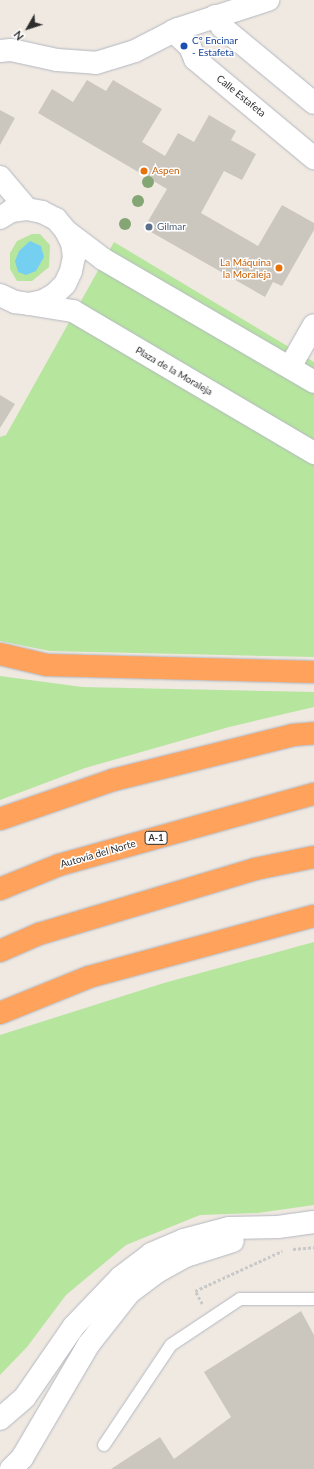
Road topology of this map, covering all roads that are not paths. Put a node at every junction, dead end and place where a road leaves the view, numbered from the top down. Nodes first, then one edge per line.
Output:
1 (268, 0) edge
2 (215, 16) junction
3 (173, 31) junction
4 (0, 51) edge
5 (314, 103) edge
6 (314, 158) edge
7 (0, 177) edge
8 (27, 209) junction
9 (0, 218) edge
10 (66, 230) junction
11 (0, 295) edge
12 (29, 304) junction
13 (314, 325) edge
14 (290, 368) junction
15 (314, 382) edge
16 (314, 453) edge
17 (0, 654) edge
18 (314, 672) edge
19 (314, 732) edge
20 (314, 794) edge
21 (0, 819) edge
22 (314, 857) edge
23 (0, 888) edge
24 (314, 916) edge
25 (0, 951) edge
26 (0, 1013) edge
27 (314, 1222) edge
28 (278, 1227) junction
29 (314, 1299) edge
30 (0, 1419) edge
31 (104, 1445) dead end
32 (11, 1469) edge

1 - 2 street
2 - 3 street
2 - 5 street
3 - 4 street
3 - 6 street, Calle Estafeta
7 - 8 street
8 - 9 street
8 - 10 street
10 - 12 street
10 - 14 street
11 - 12 street, Plaza de la Moraleja
12 - 16 street, Plaza de la Moraleja
13 - 14 street
14 - 15 street
17 - 18 highway
19 - 21 highway
20 - 23 highway, Autovía del Norte / A-1
22 - 25 highway
24 - 26 highway
27 - 28 street
28 - 30 street
28 - 32 street
29 - 31 lane

